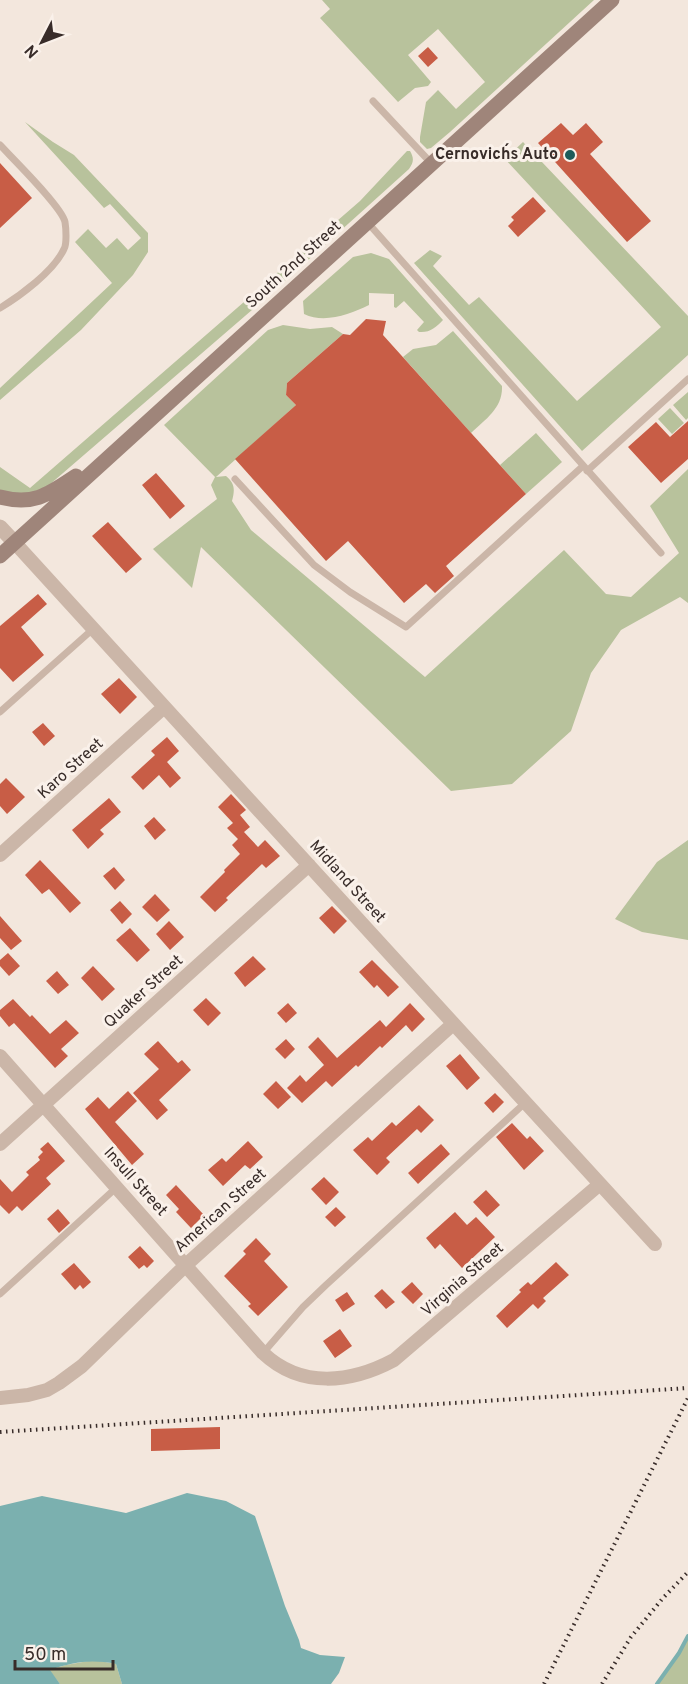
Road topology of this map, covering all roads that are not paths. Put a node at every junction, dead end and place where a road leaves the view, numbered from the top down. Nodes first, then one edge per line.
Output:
1 (612, 0) edge
2 (373, 101) dead end
3 (0, 145) edge
4 (432, 164) junction
5 (368, 223) junction
6 (0, 308) edge
7 (688, 379) edge
8 (123, 444) junction
9 (585, 468) junction
10 (235, 479) dead end
11 (0, 497) edge
12 (0, 527) edge
13 (15, 543) junction
14 (661, 553) dead end
15 (0, 556) edge
16 (93, 629) junction
17 (163, 708) junction
18 (0, 712) edge
19 (0, 855) edge
20 (309, 865) junction
21 (453, 1024) junction
22 (0, 1056) edge
23 (526, 1102) junction
24 (43, 1105) junction
25 (0, 1144) edge
26 (600, 1184) junction
27 (117, 1187) junction
28 (655, 1244) dead end
29 (186, 1264) junction
30 (0, 1294) edge
31 (263, 1353) junction
32 (336, 1378) joint
33 (0, 1398) edge

1 - 4 main road, South 2nd Street
2 - 4 lane
3 - 6 lane
4 - 5 main road, South 2nd Street
5 - 8 main road, South 2nd Street
5 - 9 lane
7 - 9 lane
8 - 11 main road
8 - 13 main road, South 2nd Street
9 - 10 lane
9 - 14 lane
12 - 13 street
13 - 15 main road, South 2nd Street
13 - 16 street, Midland Street
16 - 17 street, Midland Street
16 - 18 lane
17 - 19 street, Karo Street
17 - 20 street, Midland Street
20 - 21 street, Midland Street
20 - 24 street, Quaker Street
21 - 23 street, Midland Street
21 - 29 street, American Street
22 - 24 street, Insull Street
23 - 26 street, Midland Street
23 - 31 lane
24 - 25 street, Quaker Street
24 - 27 street, Insull Street
26 - 28 street, Midland Street
26 - 32 street, Virginia Street
27 - 29 street, Insull Street
27 - 30 lane
29 - 31 street, Insull Street
29 - 33 street, American Street
31 - 32 street, Insull Street

